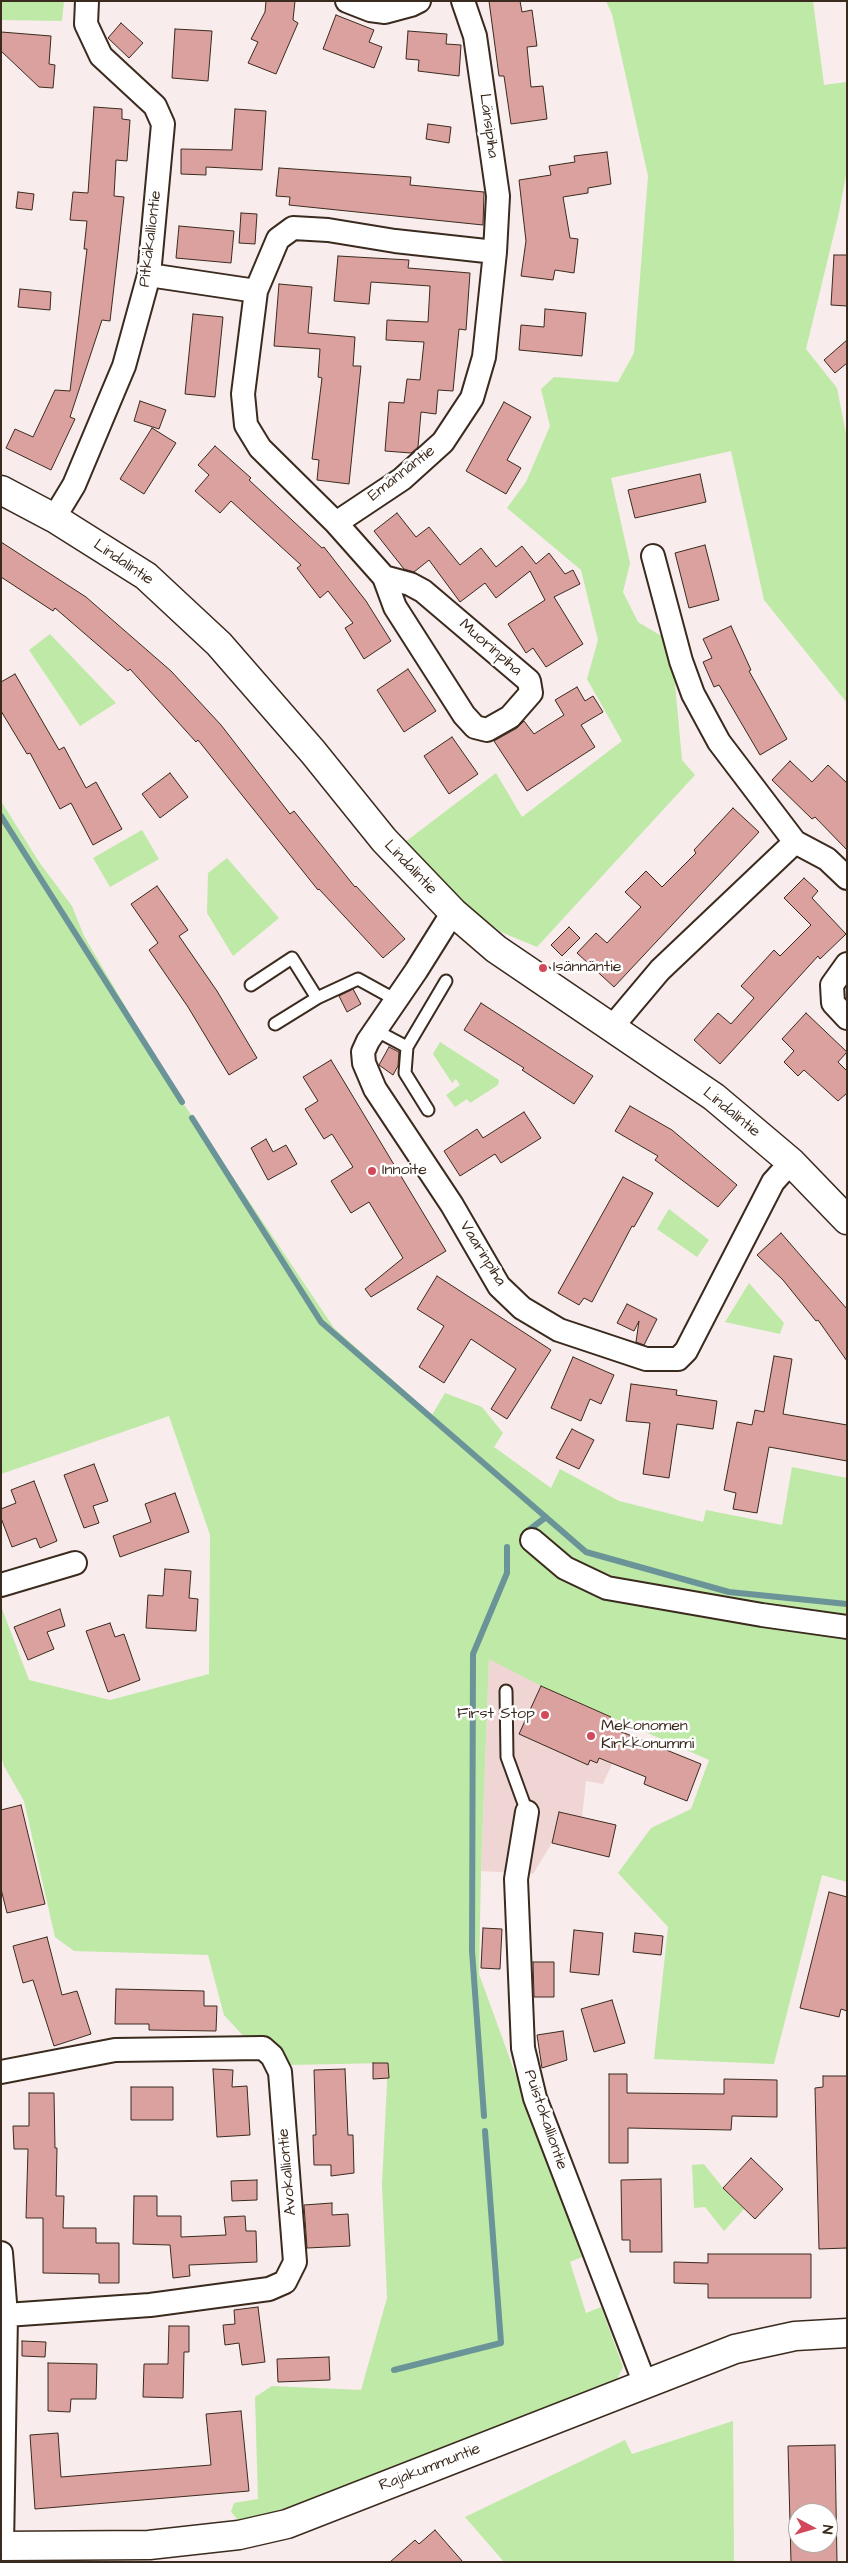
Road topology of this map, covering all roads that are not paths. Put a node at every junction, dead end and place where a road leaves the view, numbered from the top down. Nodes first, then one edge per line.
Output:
1 (87, 1) edge
2 (347, 1) edge
3 (418, 1) edge
4 (463, 1) edge
5 (495, 252) junction
6 (149, 275) junction
7 (256, 291) junction
8 (1, 490) edge
9 (54, 518) junction
10 (336, 523) junction
11 (654, 556) dead end
12 (384, 577) junction
13 (796, 842) junction
14 (847, 878) edge
15 (453, 912) junction
16 (847, 964) edge
17 (446, 980) dead end
18 (251, 985) dead end
19 (317, 998) junction
20 (396, 1000) junction
21 (847, 1018) edge
22 (275, 1024) dead end
23 (612, 1027) junction
24 (376, 1030) junction
25 (407, 1047) junction
26 (428, 1110) dead end
27 (791, 1162) junction
28 (847, 1220) edge
29 (532, 1540) dead end
30 (75, 1563) dead end
31 (1, 1585) edge
32 (847, 1628) edge
33 (506, 1691) dead end
34 (527, 1812) joint
35 (1, 2072) edge
36 (1, 2253) edge
37 (6, 2315) junction
38 (847, 2333) edge
39 (644, 2384) junction
40 (2, 2546) edge
41 (147, 2553) edge

1 - 6 street, Pitkäkalliontie
2 - 3 street
4 - 5 street, Länsipiha
5 - 7 street
5 - 10 street, Emännäntie
6 - 7 street
6 - 9 street, Pitkäkalliontie
7 - 10 street
8 - 9 street, Lindalintie
9 - 15 street, Lindalintie
10 - 12 street, Muorinpiha
11 - 13 street
12 - 12 street, Muorinpiha
13 - 14 street
13 - 23 street
15 - 20 street, Vaarinpiha
15 - 23 street, Lindalintie
16 - 21 street
17 - 25 lane
18 - 19 lane
19 - 20 lane
19 - 22 lane
20 - 24 street, Vaarinpiha
23 - 27 street, Lindalintie
24 - 25 lane
24 - 27 street, Vaarinpiha
25 - 26 lane
27 - 28 street, Lindalintie
29 - 32 street
30 - 31 street
33 - 34 lane
34 - 39 street, Puistokalliontie
35 - 37 street, Avokalliontie
36 - 37 street
37 - 40 street
38 - 39 street, Rajakummuntie
39 - 41 street, Rajakummuntie
40 - 41 street, Rajakummuntie

